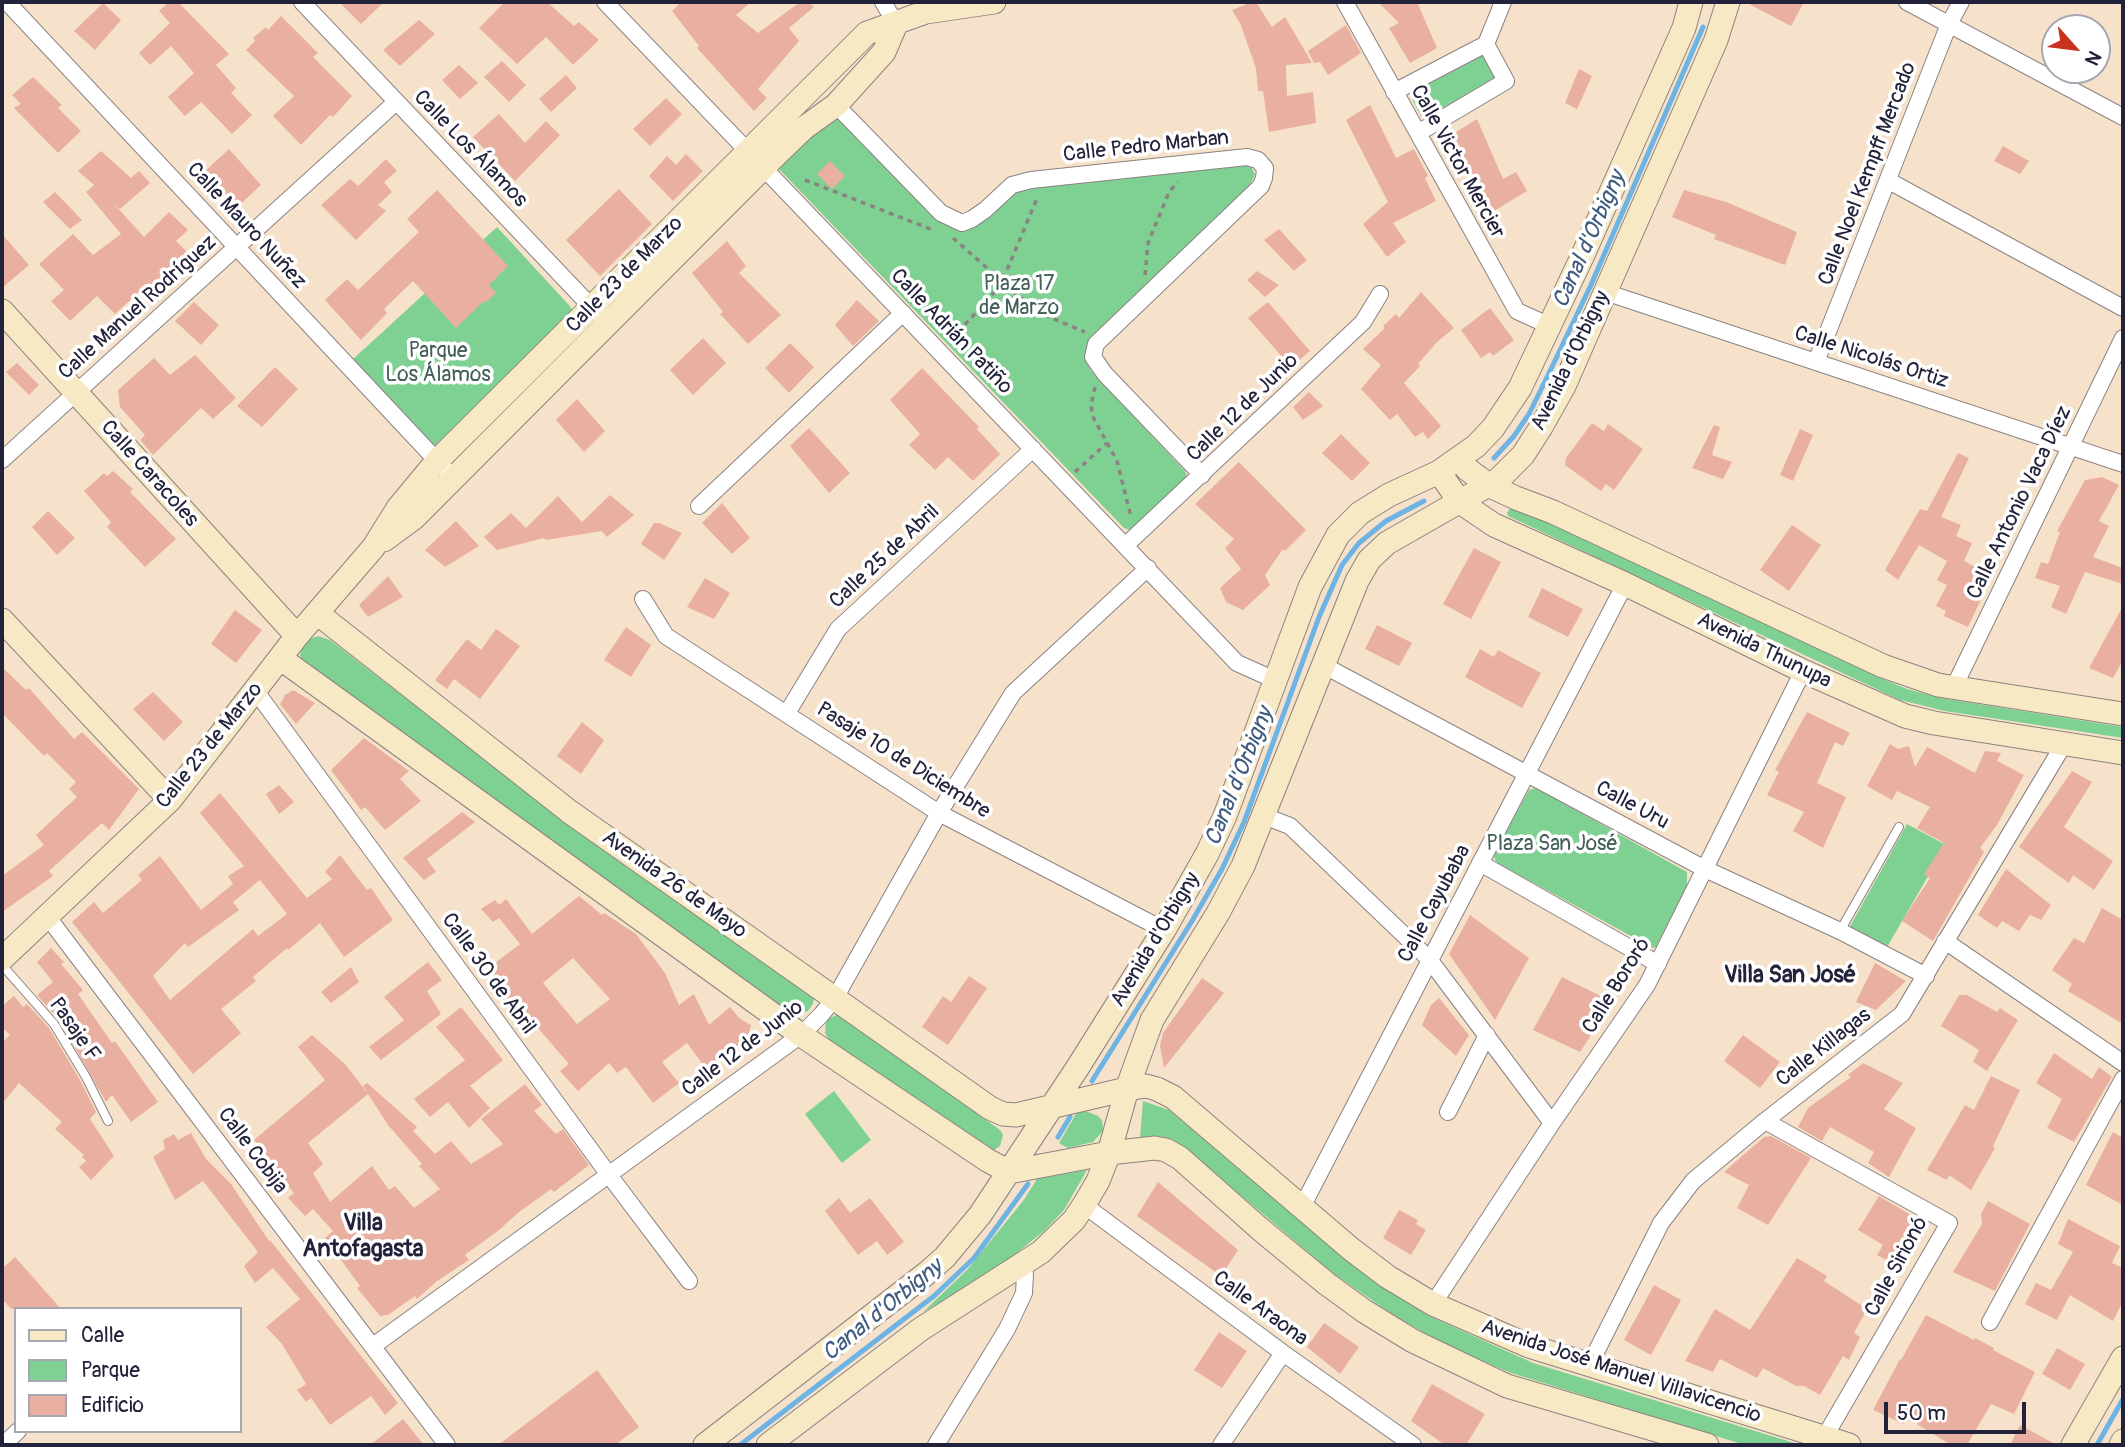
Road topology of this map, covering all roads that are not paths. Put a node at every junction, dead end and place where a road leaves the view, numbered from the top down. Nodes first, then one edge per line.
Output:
1 (7, 2) edge
2 (302, 2) edge
3 (605, 2) edge
4 (883, 2) edge
5 (994, 2) edge
6 (1345, 2) edge
7 (1503, 2) edge
8 (1691, 2) edge
9 (1907, 2) edge
10 (1961, 2) edge
11 (1722, 3) edge
12 (897, 24) junction
13 (1949, 24) junction
14 (1486, 44) junction
15 (1394, 92) junction
16 (396, 102) junction
17 (836, 104) junction
18 (2123, 117) edge
19 (1418, 133) junction
20 (756, 161) junction
21 (1889, 181) junction
22 (237, 247) junction
23 (1605, 292) junction
24 (1380, 294) dead end
25 (2123, 308) edge
26 (2, 311) edge
27 (903, 313) junction
28 (600, 316) junction
29 (1550, 326) junction
30 (2123, 338) edge
31 (1816, 362) junction
32 (75, 393) junction
33 (2070, 446) junction
34 (1033, 449) junction
35 (1460, 459) junction
36 (2, 460) edge
37 (437, 461) junction
38 (2123, 464) edge
39 (1439, 472) junction
40 (1202, 475) junction
41 (454, 479) junction
42 (1490, 486) junction
43 (1460, 502) junction
44 (699, 506) dead end
45 (1126, 545) junction
46 (373, 548) junction
47 (1148, 568) junction
48 (1625, 583) junction
49 (643, 598) dead end
50 (317, 612) junction
51 (2, 620) edge
52 (297, 636) junction
53 (280, 657) junction
54 (1323, 666) junction
55 (1804, 671) junction
56 (1275, 680) junction
57 (1954, 687) junction
58 (256, 690) junction
59 (787, 713) junction
60 (2123, 714) edge
61 (2064, 744) junction
62 (2123, 753) edge
63 (1527, 772) junction
64 (170, 800) junction
65 (939, 813) junction
66 (1264, 816) junction
67 (1899, 827) dead end
68 (1480, 863) junction
69 (1705, 869) junction
70 (47, 916) junction
71 (1164, 930) junction
72 (1840, 932) junction
73 (1945, 941) junction
74 (2, 959) edge
75 (1429, 959) junction
76 (1658, 964) junction
77 (2, 965) edge
78 (1926, 976) junction
79 (835, 998) junction
80 (801, 1035) junction
81 (1487, 1035) junction
82 (2123, 1063) edge
83 (2123, 1079) edge
84 (1127, 1089) junction
85 (1051, 1107) junction
86 (1448, 1112) dead end
87 (108, 1121) dead end
88 (1765, 1121) junction
89 (1552, 1123) junction
90 (1109, 1153) junction
91 (1009, 1172) junction
92 (609, 1175) junction
93 (1084, 1205) junction
94 (1302, 1207) junction
95 (1021, 1267) junction
96 (689, 1281) dead end
97 (1433, 1304) junction
98 (1990, 1322) dead end
99 (373, 1346) junction
100 (1283, 1353) junction
101 (2123, 1358) edge
102 (1588, 1366) junction
103 (17, 1433) edge
104 (1824, 1438) junction
105 (1681, 1442) edge
106 (3, 1445) edge
107 (447, 1445) edge
108 (705, 1445) edge
109 (768, 1445) edge
110 (936, 1445) edge
111 (1221, 1445) edge
112 (1413, 1445) edge
113 (1707, 1445) edge
114 (1849, 1445) edge
115 (2073, 1445) edge

1 - 22 street, Calle Mauro Nuñez
2 - 16 street, Calle Los Álamos
3 - 20 street, Calle Adrián Patiño
4 - 12 street
5 - 12 street, Calle 23 de Marzo
6 - 15 street, Calle Victor Mercier
7 - 14 street
8 - 29 street, Avenida d'Orbigny
9 - 13 street
10 - 13 street, Calle Noel Kempff Mercado
11 - 23 street, Avenida d'Orbigny
12 - 17 street, Calle 23 de Marzo
12 - 20 street, Calle 23 de Marzo
13 - 18 street
13 - 21 street, Calle Noel Kempff Mercado
14 - 15 street
14 - 19 street
15 - 19 street, Calle Victor Mercier
16 - 22 street, Calle Manuel Rodríguez
16 - 28 street, Calle Los Álamos
17 - 20 street, Calle 23 de Marzo
17 - 40 street, Calle Pedro Marban
19 - 29 street, Calle Victor Mercier
20 - 27 street, Calle Adrián Patiño
20 - 28 street, Calle 23 de Marzo
21 - 25 street
21 - 31 street, Calle Noel Kempff Mercado
22 - 32 street, Calle Manuel Rodríguez
22 - 37 street, Calle Mauro Nuñez
23 - 31 street, Calle Nicolás Ortiz
23 - 42 street, Avenida d'Orbigny
24 - 40 street, Calle 12 de Junio
26 - 32 street, Calle Caracoles
27 - 34 street, Calle Adrián Patiño
27 - 44 street
28 - 37 street, Calle 23 de Marzo
28 - 41 street, Calle 23 de Marzo
29 - 35 street, Avenida d'Orbigny
30 - 33 street, Calle Antonio Vaca Díez
31 - 33 street, Calle Nicolás Ortiz
32 - 36 street, Calle Manuel Rodríguez
32 - 52 street, Calle Caracoles
33 - 38 street, Calle Nicolás Ortiz
33 - 57 street, Calle Antonio Vaca Díez
34 - 45 street, Calle Adrián Patiño
34 - 59 street, Calle 25 de Abril
35 - 39 street, Avenida d'Orbigny
35 - 42 street, Avenida Thunupa
37 - 41 street, Calle Mauro Nuñez
37 - 46 street, Calle 23 de Marzo
39 - 43 street, Avenida Thunupa
39 - 56 street, Avenida d'Orbigny
40 - 45 street, Calle 12 de Junio
41 - 46 street, Calle 23 de Marzo
42 - 43 street, Avenida d'Orbigny
42 - 57 street, Avenida Thunupa
43 - 48 street, Avenida Thunupa
43 - 54 street, Avenida d'Orbigny
45 - 47 street, Calle Adrián Patiño
46 - 50 street, Calle 23 de Marzo
47 - 56 street, Calle Adrián Patiño
47 - 65 street, Calle 12 de Junio
48 - 55 street, Avenida Thunupa
48 - 63 street, Calle Cayubaba
49 - 59 street, Pasaje 10 de Diciembre
50 - 52 street, Calle 23 de Marzo
50 - 79 street, Avenida 26 de Mayo
51 - 64 street
52 - 53 street, Calle 23 de Marzo
53 - 58 street, Calle 23 de Marzo
53 - 80 street
54 - 63 street, Calle Uru
54 - 66 street, Avenida d'Orbigny
55 - 61 street, Avenida Thunupa
55 - 69 street, Calle Bororó
56 - 71 street, Avenida d'Orbigny
57 - 60 street, Avenida Thunupa
58 - 64 street, Calle 23 de Marzo
58 - 92 street, Calle 30 de Abril
59 - 65 street, Pasaje 10 de Diciembre
61 - 62 street, Avenida Thunupa
61 - 73 street, Calle Killagas
63 - 68 street, Calle Cayubaba
63 - 69 street, Calle Uru
64 - 70 street, Calle 23 de Marzo
65 - 71 street, Pasaje 10 de Diciembre
65 - 79 street, Calle 12 de Junio
66 - 75 street
66 - 84 street, Avenida d'Orbigny
67 - 72 lane
68 - 75 street, Calle Cayubaba
68 - 76 street
69 - 72 street, Calle Uru
69 - 76 street, Calle Bororó
70 - 74 street, Calle 23 de Marzo
70 - 99 street, Calle Cobija
71 - 85 street, Avenida d'Orbigny
72 - 78 street, Calle Uru
73 - 78 street, Calle Killagas
73 - 82 street
75 - 81 street
75 - 94 street, Calle Cayubaba
76 - 89 street, Calle Bororó
77 - 87 lane, Pasaje F
78 - 88 street, Calle Killagas
79 - 80 street, Calle 12 de Junio
79 - 85 street, Avenida 26 de Mayo
80 - 91 street
80 - 92 street, Calle 12 de Junio
81 - 86 street
81 - 89 street
83 - 98 street
84 - 85 street, Avenida José Manuel Villavicencio
84 - 90 street, Avenida d'Orbigny
84 - 94 street, Avenida José Manuel Villavicencio
85 - 91 street, Avenida d'Orbigny
88 - 102 street, Calle Killagas
88 - 104 street, Calle Sirionó
89 - 97 street, Calle Bororó
90 - 91 street, Avenida José Manuel Villavicencio
90 - 93 street, Avenida d'Orbigny
90 - 105 street, Avenida José Manuel Villavicencio
91 - 108 street, Avenida d'Orbigny
92 - 96 street, Calle 30 de Abril
92 - 99 street, Calle 12 de Junio
93 - 95 street, Avenida d'Orbigny
93 - 100 street, Calle Araona
94 - 97 street, Avenida José Manuel Villavicencio
95 - 109 street, Avenida d'Orbigny
95 - 110 street
97 - 102 street, Avenida José Manuel Villavicencio
99 - 107 street, Calle Cobija
100 - 111 street
100 - 112 street, Calle Araona
101 - 115 street
102 - 104 street, Avenida José Manuel Villavicencio
103 - 106 street
104 - 114 street, Avenida José Manuel Villavicencio
105 - 113 street, Avenida José Manuel Villavicencio

